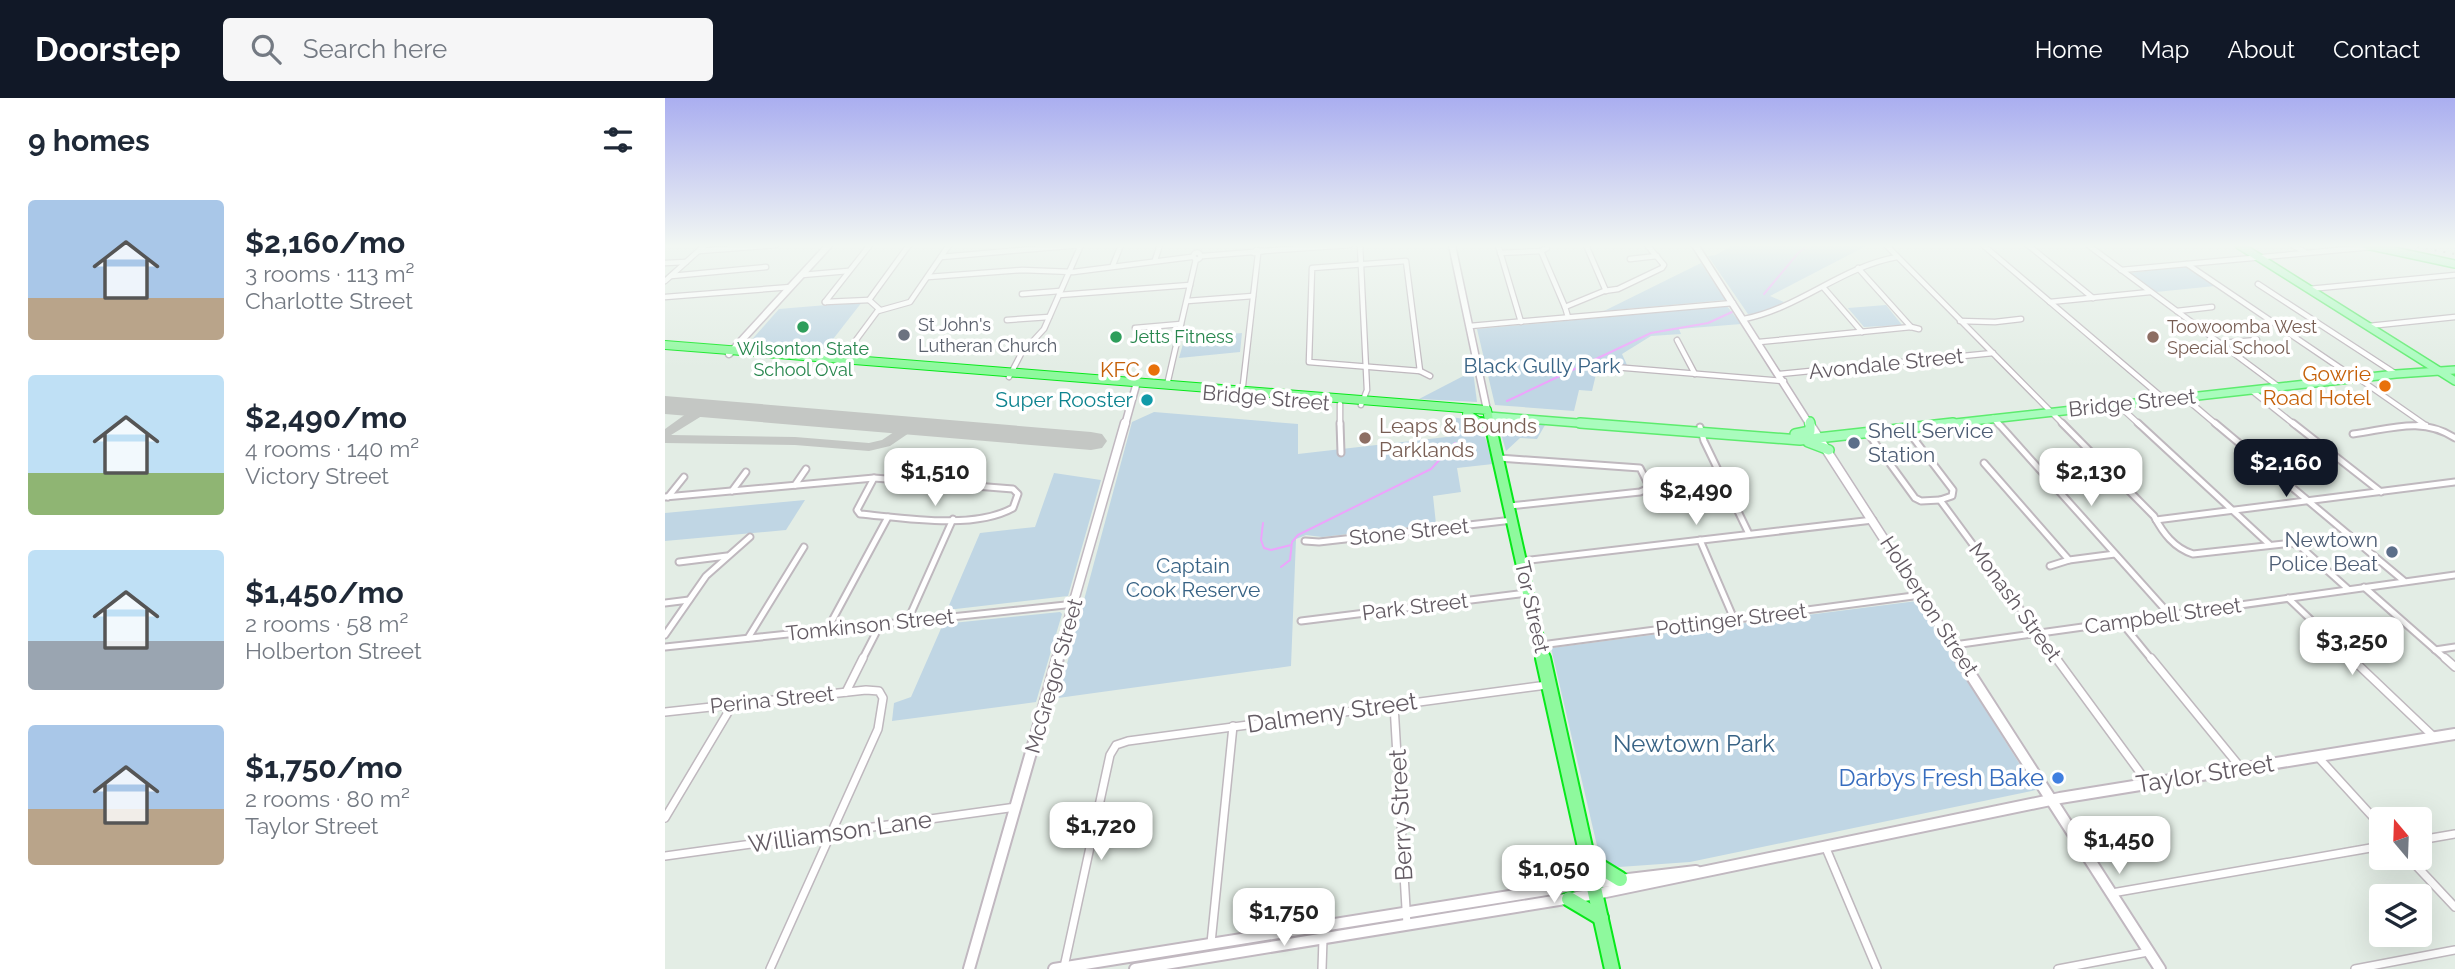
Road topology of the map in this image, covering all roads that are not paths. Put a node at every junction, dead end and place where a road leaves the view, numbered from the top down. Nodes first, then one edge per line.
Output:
1 (1190, 285) edge
2 (837, 286) edge
3 (879, 286) edge
4 (922, 286) edge
5 (1064, 286) edge
6 (1179, 286) edge
7 (1254, 286) edge
8 (1312, 286) edge
9 (1361, 286) edge
10 (1409, 286) edge
11 (1461, 286) edge
12 (1510, 286) edge
13 (1556, 286) edge
14 (1605, 286) edge
15 (1625, 286) edge
16 (1722, 286) edge
17 (1827, 286) edge
18 (1874, 286) edge
19 (1926, 286) edge
20 (2031, 286) edge
21 (2078, 286) edge
22 (2142, 286) edge
23 (2219, 286) edge
24 (2261, 286) edge
25 (2304, 286) edge
26 (2344, 286) edge
27 (791, 287) joint
28 (1823, 288) junction
29 (2309, 289) junction
30 (1607, 290) junction
31 (2150, 292) junction
32 (1060, 293) junction
33 (1022, 294) dead end
34 (1253, 296) junction
35 (665, 297) edge
36 (2093, 298) junction
37 (869, 300) junction
38 (1187, 300) junction
39 (825, 302) joint
40 (2050, 302) junction
41 (1733, 303) junction
42 (1565, 307) junction
43 (2212, 307) dead end
44 (2176, 311) junction
45 (878, 312) junction
46 (1049, 317) junction
47 (1568, 317) junction
48 (2455, 317) edge
49 (1744, 319) junction
50 (2021, 319) dead end
51 (1007, 320) dead end
52 (1961, 321) junction
53 (1521, 322) junction
54 (1181, 324) junction
55 (1470, 326) junction
56 (2369, 326) junction
57 (1912, 327) junction
58 (1135, 328) dead end
59 (1919, 329) dead end
60 (1862, 332) junction
61 (1677, 340) dead end
62 (2257, 340) dead end
63 (1759, 342) junction
64 (2220, 343) junction
65 (665, 347) edge
66 (2402, 347) junction
67 (731, 352) junction
68 (1993, 353) junction
69 (2422, 360) junction
70 (841, 361) junction
71 (1309, 362) joint
72 (1614, 367) dead end
73 (1366, 368) junction
74 (2445, 369) edge
75 (1420, 370) junction
76 (2401, 373) junction
77 (2425, 373) junction
78 (1695, 374) junction
79 (1780, 374) junction
80 (1010, 375) junction
81 (1430, 376) dead end
82 (2357, 378) junction
83 (2455, 380) edge
84 (1784, 381) junction
85 (1136, 385) junction
86 (1167, 385) junction
87 (2279, 387) junction
88 (2251, 390) junction
89 (1238, 393) junction
90 (2184, 397) junction
91 (2164, 399) junction
92 (1362, 403) junction
93 (1340, 404) junction
94 (2117, 404) junction
95 (1469, 411) junction
96 (2051, 412) junction
97 (1489, 416) junction
98 (1993, 418) junction
99 (1810, 421) junction
100 (2424, 424) junction
101 (2431, 425) joint
102 (1905, 428) junction
103 (1700, 430) junction
104 (1867, 432) junction
105 (2353, 434) dead end
106 (1820, 436) junction
107 (1798, 437) junction
108 (2455, 438) edge
109 (1829, 450) junction
110 (1341, 453) dead end
111 (1499, 458) junction
112 (1984, 463) dead end
113 (806, 469) dead end
114 (746, 472) dead end
115 (684, 477) dead end
116 (874, 478) junction
117 (2455, 482) edge
118 (796, 485) junction
119 (732, 491) junction
120 (2381, 492) junction
121 (667, 497) edge
122 (1940, 500) junction
123 (2308, 501) junction
124 (1510, 506) junction
125 (2233, 510) junction
126 (888, 517) junction
127 (953, 519) junction
128 (1513, 520) junction
129 (1873, 520) junction
130 (2156, 520) junction
131 (1749, 534) junction
132 (750, 537) dead end
133 (1700, 540) junction
134 (1305, 541) dead end
135 (2269, 544) junction
136 (804, 547) dead end
137 (2116, 554) junction
138 (727, 556) junction
139 (2069, 560) junction
140 (1522, 561) junction
141 (679, 562) dead end
142 (2050, 566) dead end
143 (2455, 575) edge
144 (2405, 582) junction
145 (2364, 587) junction
146 (2348, 589) junction
147 (1529, 593) junction
148 (1921, 595) junction
149 (2288, 598) junction
150 (689, 600) junction
151 (665, 603) edge
152 (1075, 604) junction
153 (2171, 615) junction
154 (1734, 619) junction
155 (1301, 621) dead end
156 (907, 622) junction
157 (2121, 622) junction
158 (880, 625) junction
159 (827, 630) junction
160 (2038, 633) junction
161 (665, 635) edge
162 (748, 638) junction
163 (1541, 645) junction
164 (1954, 645) junction
165 (665, 647) edge
166 (2455, 647) edge
167 (2435, 650) junction
168 (2455, 667) edge
169 (1550, 684) junction
170 (846, 692) junction
171 (733, 704) junction
172 (1394, 705) junction
173 (665, 712) edge
174 (1233, 726) junction
175 (2455, 734) edge
176 (2434, 737) junction
177 (1116, 745) joint
178 (2317, 756) junction
179 (2241, 768) junction
180 (2148, 783) junction
181 (2052, 800) junction
182 (1016, 807) junction
183 (2369, 813) edge
184 (665, 818) edge
185 (831, 833) junction
186 (2455, 834) edge
187 (2433, 838) edge
188 (1825, 846) junction
189 (2369, 848) edge
190 (665, 856) edge
191 (1589, 860) junction
192 (1709, 870) junction
193 (2420, 870) edge
194 (1620, 879) junction
195 (1595, 888) junction
196 (2111, 893) junction
197 (1569, 899) junction
198 (2455, 907) edge
199 (1601, 918) junction
200 (1407, 919) junction
201 (1323, 939) junction
202 (1211, 943) junction
203 (2455, 950) edge
204 (2149, 952) junction
205 (1209, 957) junction
206 (2076, 967) edge
207 (1059, 968) edge
208 (770, 969) edge
209 (969, 969) edge
210 (1135, 969) edge
211 (1322, 969) edge
212 (1612, 969) edge
213 (1877, 969) edge
214 (2058, 969) edge
215 (2160, 969) edge
216 (2354, 969) edge

1 - 38 street
2 - 39 street
3 - 37 street
4 - 45 street
5 - 32 street
6 - 32 street
7 - 34 street
8 - 71 street
9 - 73 street
10 - 75 street
11 - 55 main road, Tor Street
12 - 53 street
13 - 42 street
14 - 30 street
15 - 30 street
16 - 41 main road, Holberton Street
17 - 28 street
18 - 57 street
19 - 52 street
20 - 40 street
21 - 36 street
22 - 31 street
23 - 82 street
24 - 76 street
25 - 29 main road
26 - 29 street
27 - 35 street
27 - 67 main road
28 - 49 street
28 - 60 street
29 - 56 main road
30 - 42 street
31 - 36 street
31 - 44 street
32 - 33 street
32 - 46 street
34 - 38 street
34 - 89 street
36 - 40 street
37 - 39 street
37 - 45 street
38 - 54 street
40 - 91 street
41 - 47 street
41 - 49 main road, Holberton Street
42 - 47 street
43 - 44 street
44 - 64 street
45 - 70 street
46 - 51 street
46 - 80 street
47 - 53 street
48 - 56 street
49 - 63 main road, Holberton Street
50 - 52 street
52 - 68 street
53 - 55 street
54 - 58 street
54 - 86 street
55 - 97 main road, Tor Street
56 - 66 main road
57 - 59 street
57 - 60 street
60 - 63 street
61 - 78 street
62 - 64 street
63 - 79 main road, Holberton Street
64 - 87 street
65 - 67 highway, Bridge Street
66 - 69 main road
66 - 74 main road
67 - 70 highway, Bridge Street
68 - 79 street, Avondale Street
68 - 96 street
69 - 74 main road
69 - 76 main road
70 - 80 highway, Bridge Street
71 - 73 street
72 - 78 street
73 - 75 street
73 - 92 street
74 - 76 main road, Bridge Street
74 - 77 main road, Bridge Street
74 - 83 main road
75 - 81 street
76 - 77 main road, Bridge Street
76 - 82 main road, Bridge Street
77 - 83 main road
78 - 84 street
79 - 84 main road, Holberton Street
80 - 85 highway, Bridge Street
82 - 87 main road, Bridge Street
82 - 100 street
84 - 99 main road, Holberton Street
85 - 86 highway, Bridge Street
85 - 89 highway, Bridge Street
85 - 152 main road, McGregor Street
86 - 89 highway, Bridge Street
87 - 88 main road, Bridge Street
88 - 90 main road, Bridge Street
88 - 120 street
89 - 92 highway, Bridge Street
89 - 93 highway, Bridge Street
90 - 91 main road, Bridge Street
90 - 123 street
91 - 94 main road, Bridge Street
92 - 93 highway, Bridge Street
92 - 95 highway, Bridge Street
93 - 110 street
94 - 96 main road, Bridge Street
94 - 125 street
95 - 97 highway
95 - 97 highway, Bridge Street
96 - 98 main road, Bridge Street
96 - 130 street
97 - 103 main road, Bridge Street
97 - 103 main road, Bridge Street
97 - 111 highway, Tor Street
98 - 102 main road, Bridge Street
98 - 137 street
99 - 106 main road, Holberton Street
99 - 107 main road
100 - 101 street
100 - 105 street
101 - 108 street
102 - 104 main road, Bridge Street
102 - 122 street
103 - 107 main road, Bridge Street
103 - 131 street
104 - 106 main road, Bridge Street
104 - 122 street
106 - 107 main road, Bridge Street
106 - 109 main road, Holberton Street
107 - 109 main road
109 - 129 main road, Holberton Street
111 - 124 highway, Tor Street
111 - 124 street
112 - 139 street
113 - 118 street
114 - 119 street
115 - 121 street
116 - 118 street
116 - 126 street
116 - 127 street
117 - 120 street
118 - 119 street
119 - 121 street
120 - 123 street
122 - 160 street, Monash Street
123 - 125 street
123 - 144 street
124 - 128 highway, Tor Street
125 - 130 street
125 - 135 street
126 - 127 street
126 - 159 street
127 - 156 street
128 - 134 street, Stone Street
128 - 140 highway, Tor Street
129 - 131 street
129 - 148 main road, Holberton Street
130 - 135 street
131 - 133 street
132 - 138 street
133 - 140 street
133 - 154 street
135 - 146 street
136 - 162 street
137 - 139 street
137 - 153 street
138 - 141 street
138 - 150 street
139 - 142 street
140 - 147 highway, Tor Street
143 - 144 street, Campbell Street
144 - 145 street, Campbell Street
145 - 146 street, Campbell Street
145 - 167 street
146 - 149 street, Campbell Street
147 - 155 street, Park Street
147 - 163 highway, Tor Street
148 - 154 street, Pottinger Street
148 - 164 main road, Holberton Street
149 - 153 street, Campbell Street
149 - 176 street
150 - 151 street
150 - 161 street
152 - 156 street, Tomkinson Street
152 - 182 main road, McGregor Street
153 - 157 street, Campbell Street
154 - 163 street, Pottinger Street
156 - 158 street, Tomkinson Street
157 - 160 street, Campbell Street
157 - 179 street
158 - 159 street, Tomkinson Street
158 - 170 street
159 - 162 street, Tomkinson Street
160 - 164 street, Campbell Street
160 - 180 street, Monash Street
162 - 165 street, Tomkinson Street
163 - 169 highway, Tor Street
164 - 181 main road, Holberton Street
166 - 167 street
167 - 168 street
169 - 172 street, Dalmeny Street
169 - 191 highway, Tor Street
170 - 171 street, Perina Street
170 - 185 street, Perina Street
171 - 173 street, Perina Street
171 - 184 street
172 - 174 street, Dalmeny Street
172 - 200 street, Berry Street
174 - 177 street, Dalmeny Street
174 - 202 street
175 - 176 main road, Taylor Street
176 - 178 main road, Taylor Street
177 - 207 street
178 - 179 main road, Taylor Street
178 - 183 street
179 - 180 main road, Taylor Street
180 - 181 main road, Taylor Street
181 - 188 main road, Taylor Street
181 - 196 main road, Holberton Street
182 - 185 street, Williamson Lane
182 - 209 main road, McGregor Street
185 - 190 street, Williamson Lane
185 - 208 street
186 - 187 street
188 - 192 main road, Taylor Street
188 - 213 street
189 - 196 street
191 - 194 highway
191 - 195 highway, Tor Street
192 - 194 main road, Taylor Street
192 - 195 main road, Taylor Street
193 - 198 street
194 - 195 main road, Taylor Street
195 - 197 main road, Taylor Street
195 - 199 highway, Tor Street
195 - 200 main road, Taylor Street
196 - 204 main road, Holberton Street
197 - 199 highway
197 - 200 main road, Taylor Street
199 - 212 highway, Tor Street
200 - 201 main road, Taylor Street
200 - 202 main road, Taylor Street
201 - 205 main road, Taylor Street
201 - 211 street
202 - 205 street
202 - 207 main road, Taylor Street
203 - 216 street
204 - 206 street
204 - 215 main road, Holberton Street
205 - 210 main road, Taylor Street
206 - 214 street

